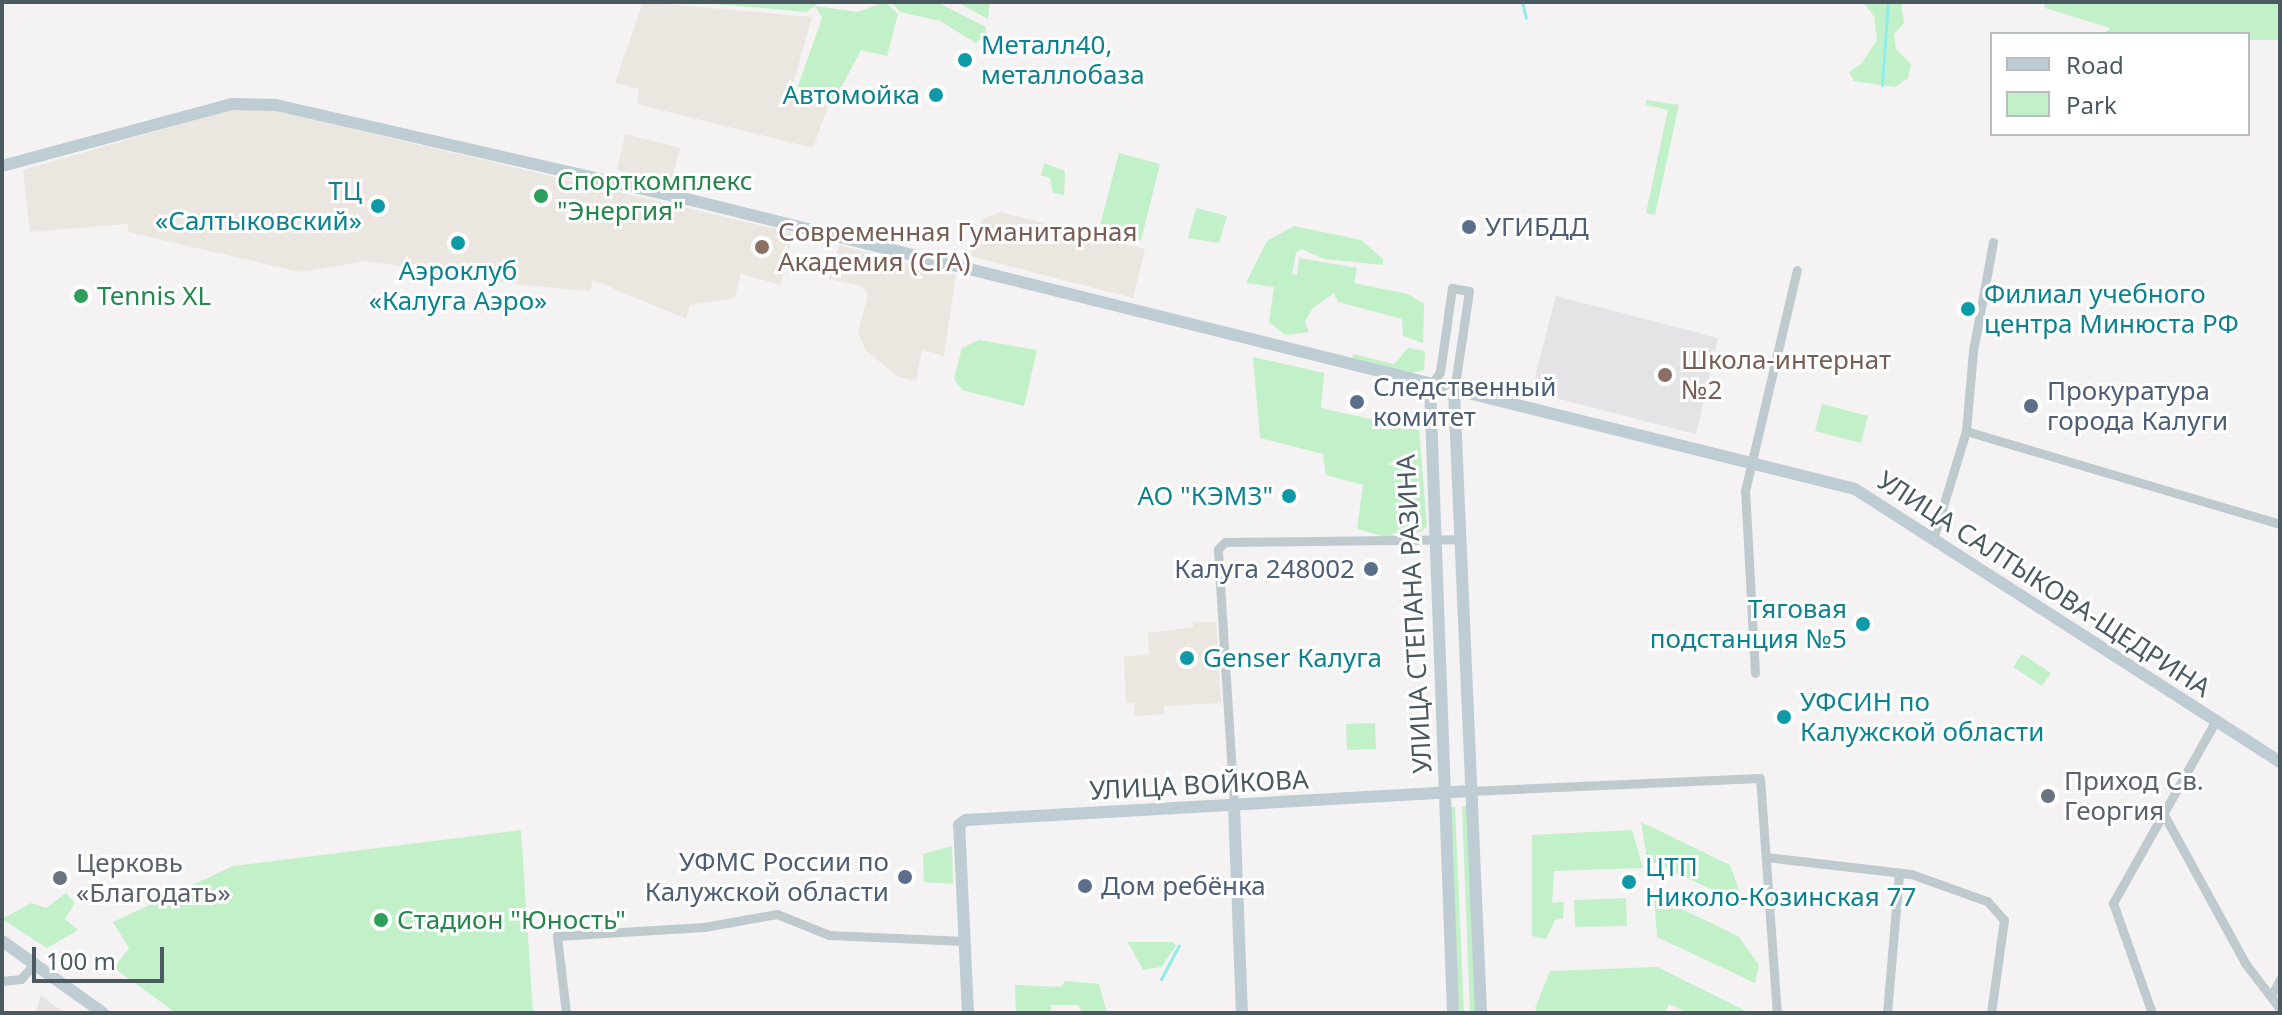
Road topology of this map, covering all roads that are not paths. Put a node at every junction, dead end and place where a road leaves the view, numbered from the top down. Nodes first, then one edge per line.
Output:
1 (2, 166) edge
2 (1993, 242) dead end
3 (1797, 270) dead end
4 (1430, 386) junction
5 (1454, 391) junction
6 (1966, 431) junction
7 (1749, 464) junction
8 (2280, 524) edge
9 (1459, 539) junction
10 (1933, 539) junction
11 (1433, 541) junction
12 (1755, 673) dead end
13 (2216, 720) junction
14 (2280, 762) edge
15 (1471, 791) junction
16 (1444, 793) junction
17 (1234, 806) junction
18 (2163, 813) junction
19 (1766, 857) junction
20 (1899, 873) junction
21 (2, 941) edge
22 (964, 941) junction
23 (35, 963) junction
24 (2280, 979) edge
25 (2, 981) edge
26 (2272, 994) junction
27 (2280, 1009) edge
28 (103, 1013) edge
29 (566, 1013) edge
30 (968, 1013) edge
31 (1242, 1013) edge
32 (1453, 1013) edge
33 (1481, 1013) edge
34 (1777, 1013) edge
35 (1887, 1013) edge
36 (1991, 1013) edge
37 (2152, 1013) edge

1 - 4 main road, УЛИЦА САЛТЫКОВА-ЩЕДРИНА
2 - 6 street
3 - 7 street
4 - 5 main road, УЛИЦА САЛТЫКОВА-ЩЕДРИНА
4 - 5 street, УЛИЦА СТЕПАНА РАЗИНА
4 - 11 main road, УЛИЦА СТЕПАНА РАЗИНА
5 - 7 main road, УЛИЦА САЛТЫКОВА-ЩЕДРИНА
5 - 9 main road, УЛИЦА СТЕПАНА РАЗИНА
6 - 8 street
6 - 10 street
7 - 10 main road, УЛИЦА САЛТЫКОВА-ЩЕДРИНА
7 - 12 street
9 - 11 street
9 - 15 main road, УЛИЦА СТЕПАНА РАЗИНА
10 - 13 main road, УЛИЦА САЛТЫКОВА-ЩЕДРИНА
11 - 16 main road, УЛИЦА СТЕПАНА РАЗИНА
11 - 17 street
13 - 14 main road, УЛИЦА САЛТЫКОВА-ЩЕДРИНА
13 - 18 street
15 - 16 main road, УЛИЦА ВОЙКОВА
15 - 19 street
15 - 33 main road, УЛИЦА СТЕПАНА РАЗИНА
16 - 17 main road, УЛИЦА ВОЙКОВА
16 - 32 main road, УЛИЦА СТЕПАНА РАЗИНА
17 - 22 main road, УЛИЦА ВОЙКОВА
17 - 31 main road
18 - 26 street
18 - 37 street
19 - 20 street
19 - 34 street
20 - 35 street
20 - 36 street
21 - 23 main road
22 - 29 street
22 - 30 main road
23 - 25 street
23 - 28 main road
24 - 26 street
26 - 27 street

